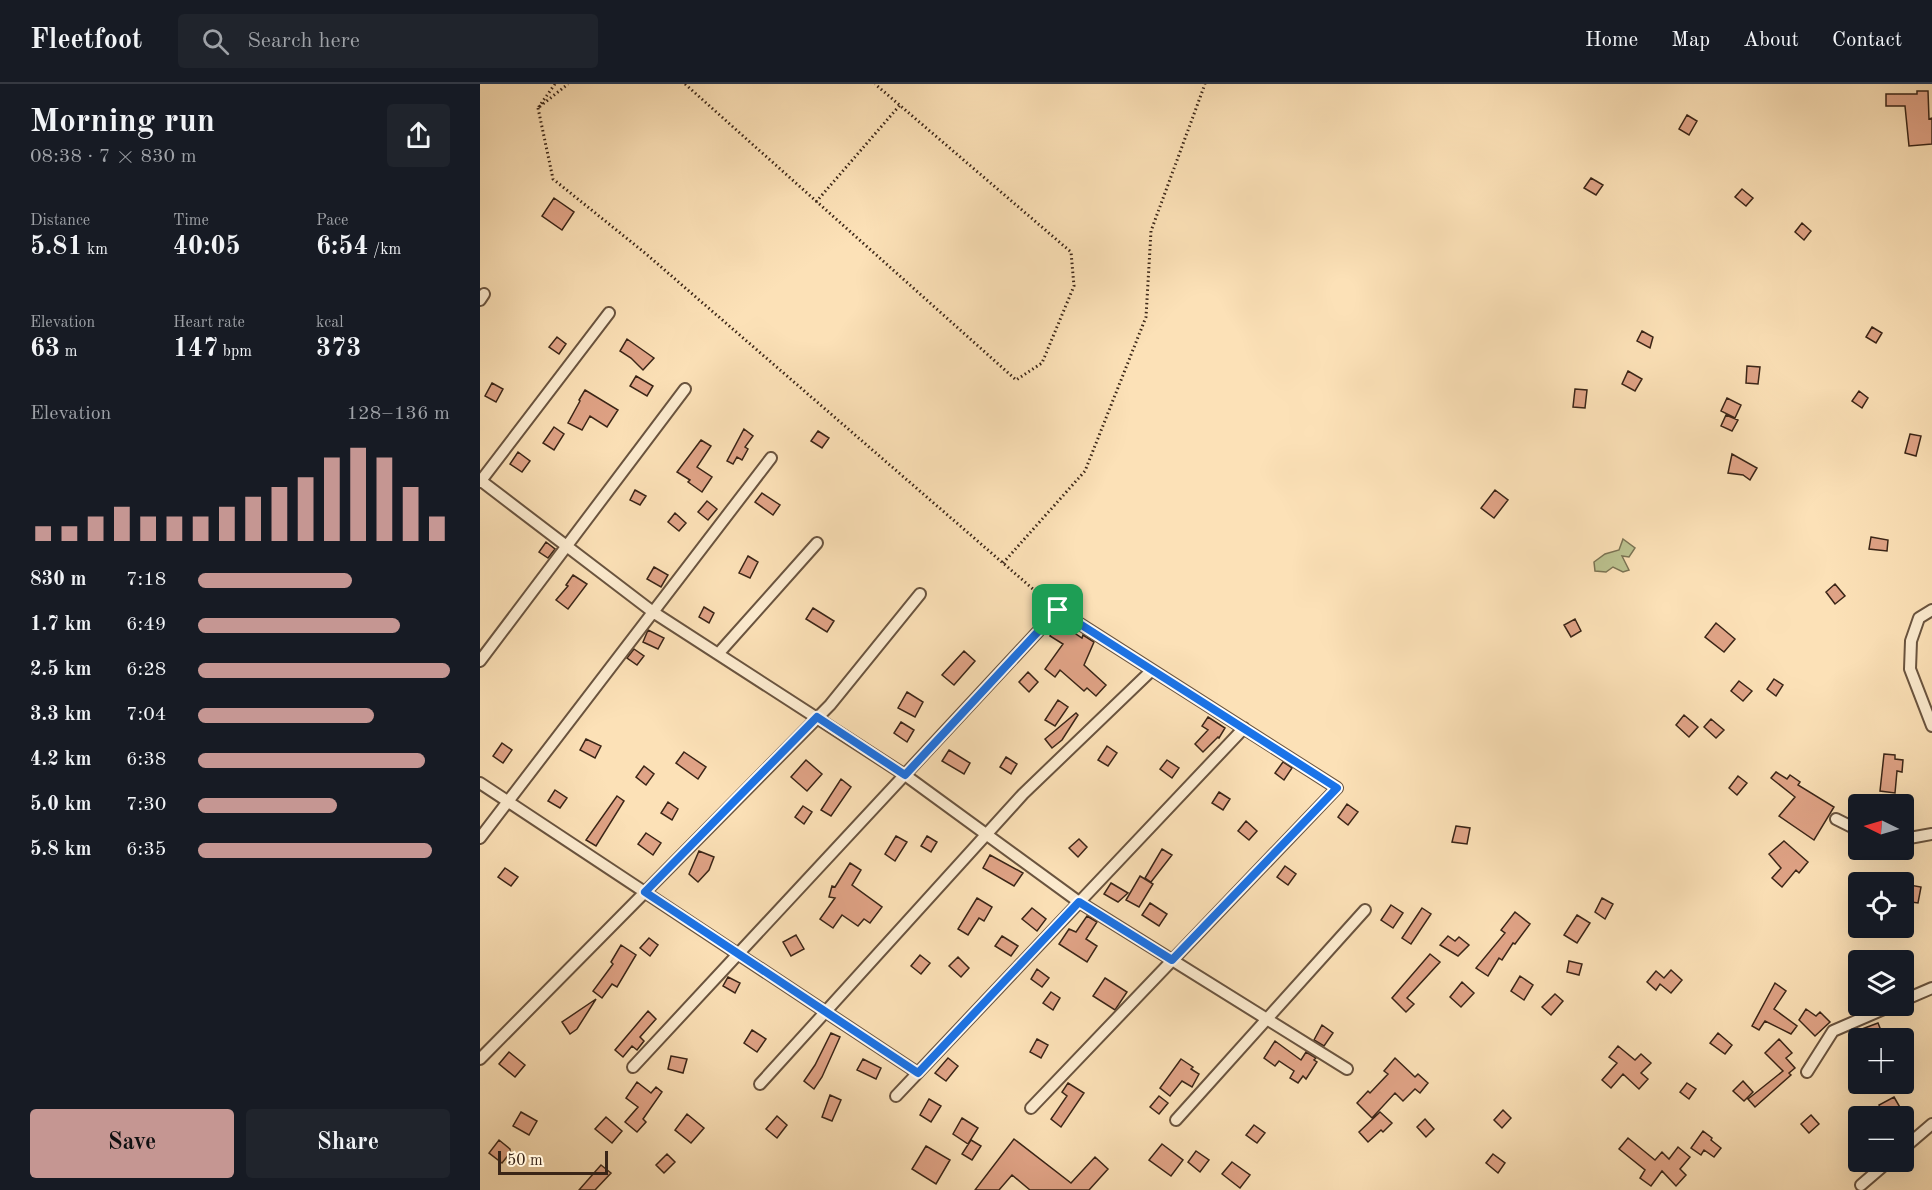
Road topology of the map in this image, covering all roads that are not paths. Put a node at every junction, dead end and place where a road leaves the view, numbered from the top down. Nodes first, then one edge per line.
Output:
1 (609, 313) dead end
2 (685, 389) dead end
3 (771, 458) dead end
4 (480, 481) edge
5 (817, 543) dead end
6 (567, 546) junction
7 (920, 594) dead end
8 (1932, 610) edge
9 (653, 612) junction
10 (718, 654) junction
11 (480, 661) edge
12 (1152, 670) junction
13 (817, 717) junction
14 (1932, 726) edge
15 (1244, 728) junction
16 (905, 775) junction
17 (480, 783) edge
18 (508, 802) junction
19 (1836, 819) dead end
20 (1848, 825) edge
21 (987, 834) junction
22 (1932, 834) edge
23 (1914, 837) edge
24 (480, 838) edge
25 (645, 892) junction
26 (1079, 902) junction
27 (1365, 910) dead end
28 (738, 954) junction
29 (1172, 960) junction
30 (1932, 988) edge
31 (1914, 996) edge
32 (825, 1012) junction
33 (1868, 1016) edge
34 (1267, 1019) junction
35 (480, 1059) edge
36 (633, 1067) dead end
37 (1347, 1069) dead end
38 (1807, 1072) dead end
39 (918, 1073) junction
40 (760, 1084) dead end
41 (896, 1096) dead end
42 (1031, 1108) dead end
43 (1176, 1120) dead end
44 (1932, 1124) edge
45 (1914, 1139) edge
46 (1876, 1172) edge
47 (1861, 1185) dead end

1 - 4 street
2 - 6 street
3 - 9 street
4 - 6 street
5 - 10 street
6 - 9 street
6 - 11 street
7 - 13 street
8 - 14 street
9 - 10 street
9 - 18 street
10 - 13 street
12 - 15 street
12 - 16 street
12 - 21 street
13 - 16 street
13 - 25 street
15 - 26 street
15 - 29 street
16 - 21 street
16 - 28 street
17 - 18 street
18 - 24 street
18 - 25 street
19 - 20 street
21 - 26 street
21 - 32 street
22 - 23 street
25 - 28 street
25 - 35 street
26 - 29 street
26 - 39 street
27 - 34 street
28 - 32 street
28 - 36 street
29 - 34 street
29 - 42 street
30 - 31 street
32 - 39 street
32 - 40 street
33 - 38 street
34 - 37 street
34 - 43 street
39 - 41 street
44 - 45 street
46 - 47 street

